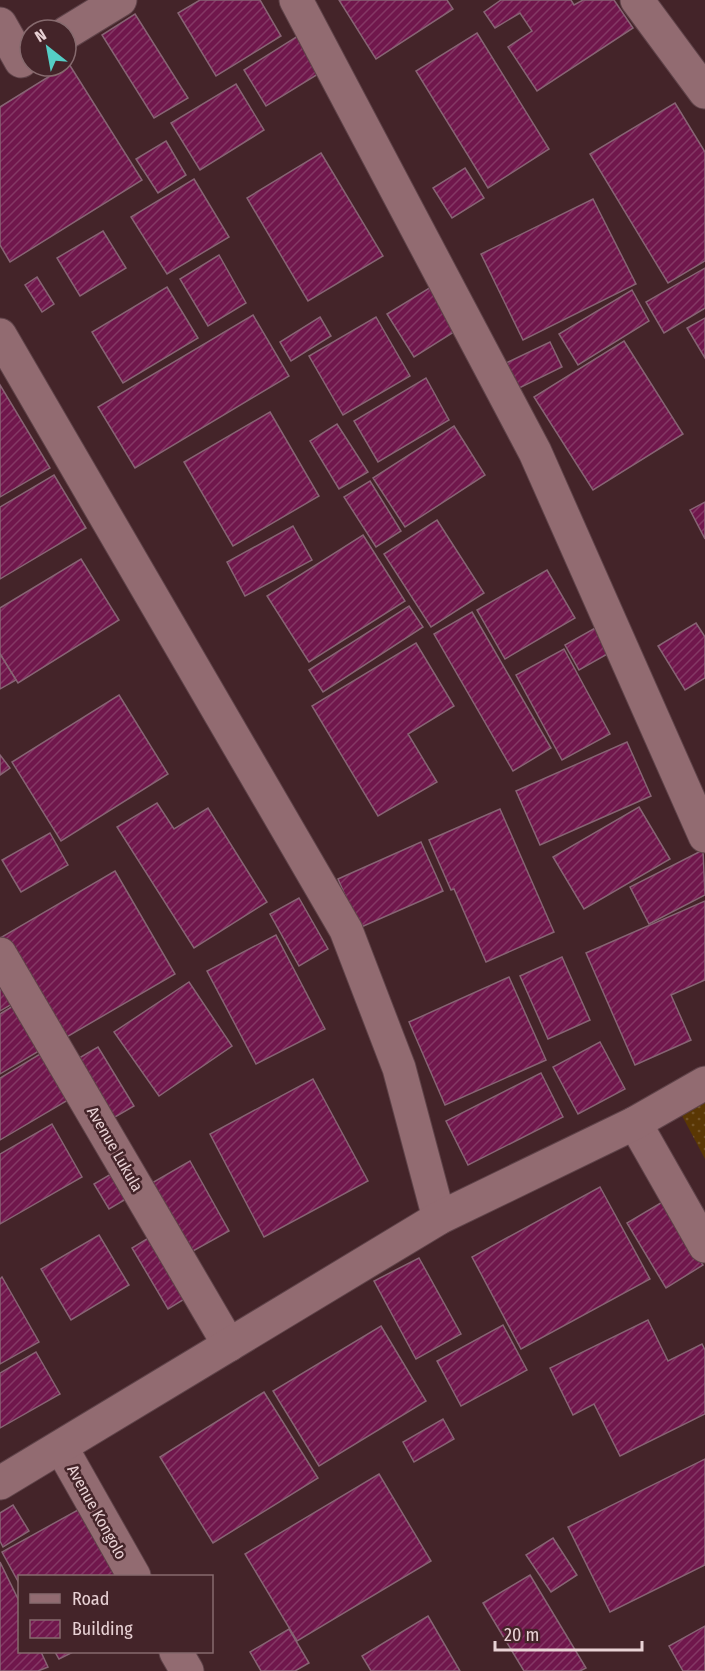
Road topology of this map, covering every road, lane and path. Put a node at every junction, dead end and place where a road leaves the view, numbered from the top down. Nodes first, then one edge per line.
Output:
1 (120, 0) edge
2 (296, 0) edge
3 (637, 0) edge
4 (0, 24) edge
5 (78, 26) edge
6 (17, 63) edge
7 (705, 92) edge
8 (0, 335) edge
9 (705, 836) edge
10 (0, 954) edge
11 (705, 1083) edge
12 (635, 1123) junction
13 (439, 1218) junction
14 (705, 1246) edge
15 (229, 1345) junction
16 (61, 1447) junction
17 (0, 1483) edge
18 (133, 1575) edge
19 (177, 1653) edge
20 (187, 1671) edge

1 - 5 street
2 - 9 street
3 - 7 street
4 - 6 street
8 - 13 street
10 - 15 street, Avenue Lukula
11 - 12 street
12 - 13 street
12 - 14 street
13 - 15 street
15 - 16 street
16 - 17 street
16 - 18 street, Avenue Kongolo
19 - 20 street

